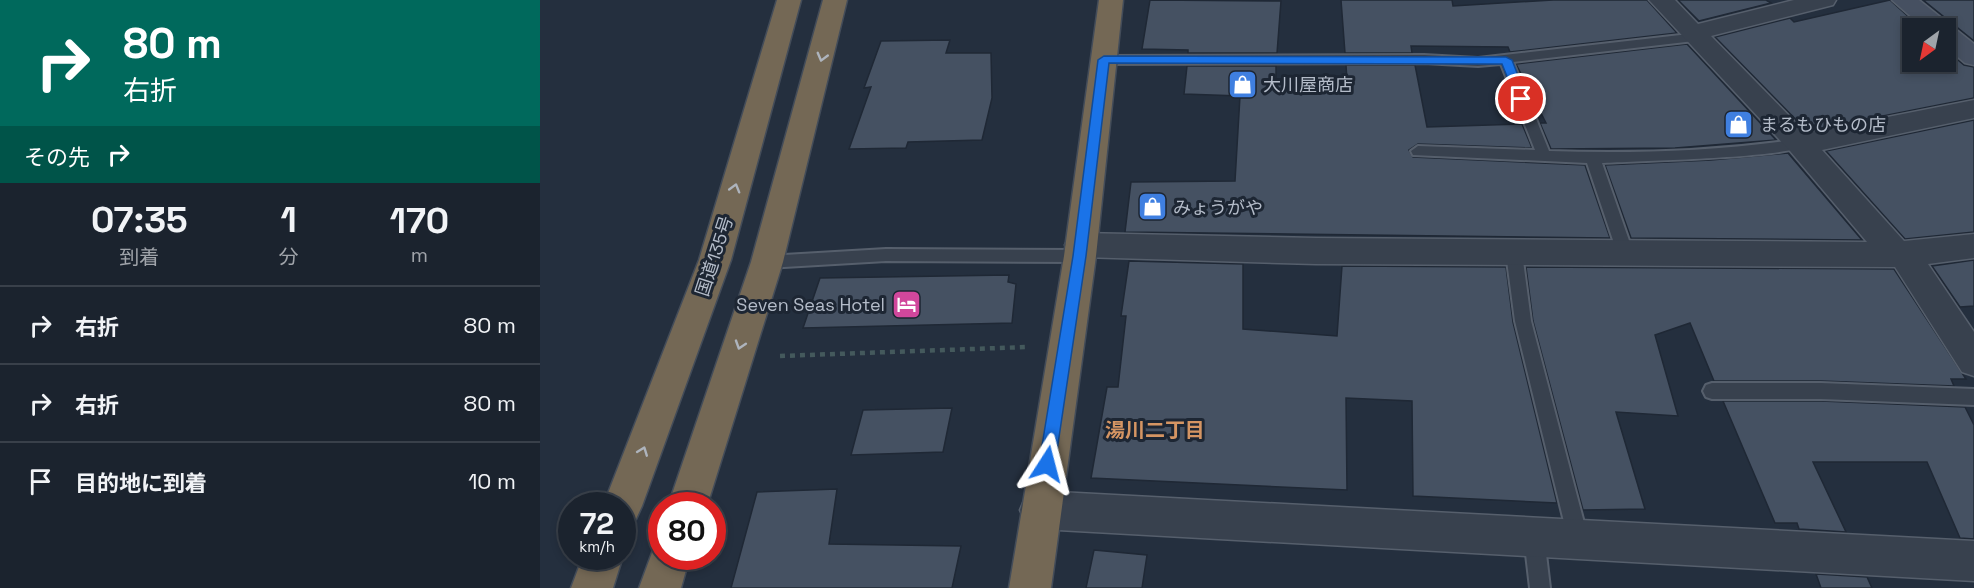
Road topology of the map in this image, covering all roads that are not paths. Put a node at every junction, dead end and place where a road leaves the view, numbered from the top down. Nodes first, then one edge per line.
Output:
1 (789, 0) edge
2 (835, 0) edge
3 (1111, 0) edge
4 (1662, 0) edge
5 (1824, 0) edge
6 (1904, 0) edge
7 (1926, 18) edge
8 (1695, 35) junction
9 (1956, 42) edge
10 (1974, 57) edge
11 (1104, 60) junction
12 (1506, 60) junction
13 (1974, 109) edge
14 (1800, 144) junction
15 (1418, 151) dead end
16 (1544, 156) junction
17 (1593, 158) junction
18 (1974, 246) edge
19 (1080, 250) junction
20 (1625, 252) junction
21 (1514, 253) junction
22 (1900, 254) junction
23 (767, 262) junction
24 (1974, 361) edge
25 (1712, 391) dead end
26 (1974, 397) edge
27 (627, 492) edge
28 (692, 492) edge
29 (1040, 510) junction
30 (1534, 537) junction
31 (1578, 538) junction
32 (1974, 561) edge
33 (598, 570) edge
34 (666, 570) edge
35 (592, 588) edge
36 (660, 588) edge
37 (1030, 588) edge
38 (1540, 588) edge

27 -> 1 highway, 国道135号
2 -> 23 highway
3 - 11 highway
4 - 8 street
5 - 8 street
6 - 7 street
8 - 12 lane
8 - 14 street
9 - 10 street
11 - 12 lane
11 - 19 highway
12 - 16 lane
13 - 14 street
14 - 17 lane
14 - 22 street
15 - 16 lane
16 - 17 lane
17 - 20 lane
18 - 22 street
19 - 21 street
19 - 23 lane
19 - 29 highway
20 - 21 street
20 - 22 street
21 - 31 lane
22 - 24 street
23 -> 28 highway
25 - 26 lane
29 - 30 street
29 - 37 highway
30 - 31 street
30 - 38 lane
31 - 32 street
33 - 35 highway
34 - 36 highway

